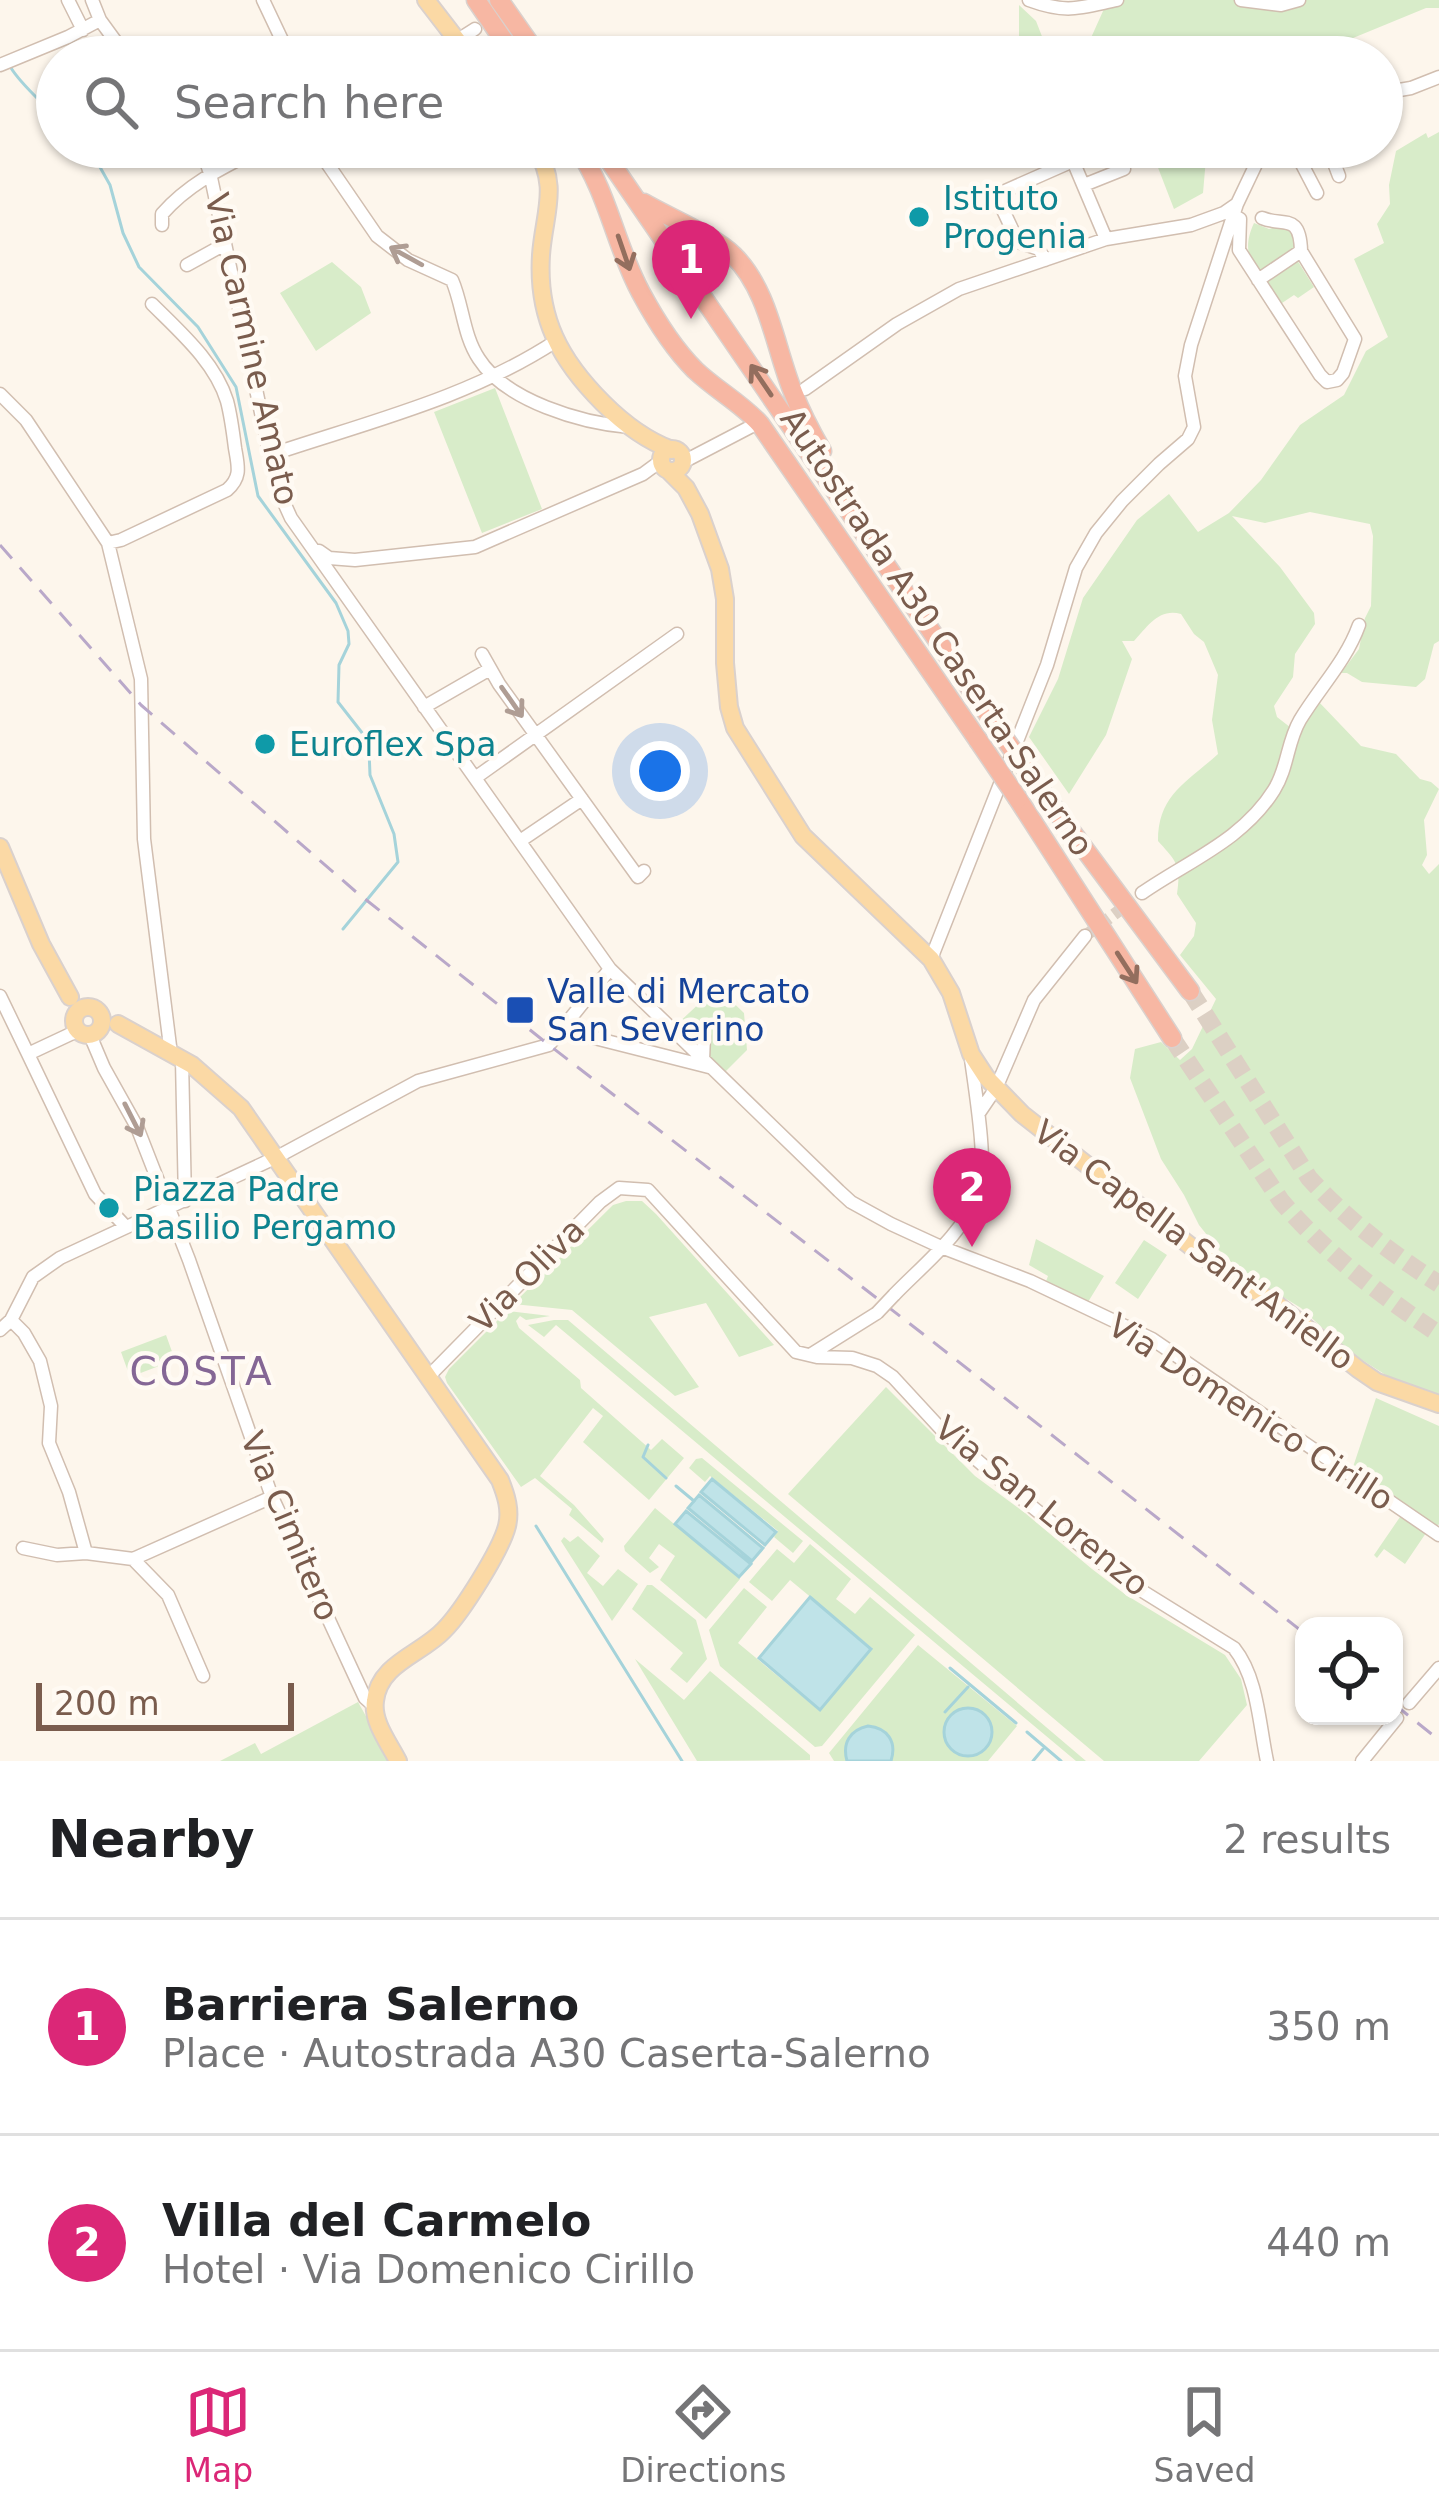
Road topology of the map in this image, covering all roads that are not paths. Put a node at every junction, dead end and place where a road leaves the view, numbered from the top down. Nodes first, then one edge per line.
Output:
1 (68, 0) edge
2 (92, 0) edge
3 (263, 0) edge
4 (426, 0) edge
5 (476, 0) edge
6 (500, 0) edge
7 (1029, 0) edge
8 (1117, 0) edge
9 (1241, 0) edge
10 (1299, 0) edge
11 (100, 20) junction
12 (475, 29) dead end
13 (83, 30) junction
14 (68, 36) edge
15 (112, 36) edge
16 (280, 36) edge
17 (454, 36) edge
18 (471, 36) edge
19 (501, 36) edge
20 (524, 36) edge
21 (36, 49) edge
22 (0, 65) edge
23 (1439, 77) edge
24 (1403, 89) edge
25 (208, 168) edge
26 (220, 168) edge
27 (330, 168) edge
28 (546, 168) edge
29 (589, 168) edge
30 (615, 168) edge
31 (1057, 168) edge
32 (1076, 168) edge
33 (1254, 168) edge
34 (1304, 168) edge
35 (1336, 168) edge
36 (1124, 169) dead end
37 (210, 173) junction
38 (1339, 176) dead end
39 (1084, 185) junction
40 (1317, 193) dead end
41 (636, 199) junction
42 (1235, 210) junction
43 (1262, 218) dead end
44 (162, 225) dead end
45 (1191, 225) junction
46 (1226, 235) junction
47 (1106, 239) junction
48 (226, 244) junction
49 (1301, 251) junction
50 (1046, 260) junction
51 (187, 265) dead end
52 (1258, 280) junction
53 (152, 304) dead end
54 (556, 341) junction
55 (494, 376) junction
56 (805, 389) dead end
57 (0, 394) edge
58 (253, 396) junction
59 (230, 401) junction
60 (752, 426) dead end
61 (629, 427) junction
62 (271, 455) junction
63 (673, 458) junction
64 (108, 543) junction
65 (877, 550) junction
66 (333, 570) junction
67 (1359, 625) dead end
68 (677, 634) dead end
69 (482, 654) dead end
70 (490, 669) junction
71 (424, 707) junction
72 (535, 735) junction
73 (475, 778) junction
74 (582, 799) junction
75 (520, 841) junction
76 (0, 847) edge
77 (644, 871) dead end
78 (1142, 893) tunnel mouth
79 (1085, 936) tunnel mouth
80 (931, 959) junction
81 (610, 969) junction
82 (1190, 992) tunnel mouth
83 (0, 996) edge
84 (90, 1019) junction
85 (563, 1030) junction
86 (704, 1036) dead end
87 (1172, 1037) tunnel mouth
88 (28, 1054) junction
89 (971, 1054) junction
90 (177, 1057) junction
91 (707, 1064) junction
92 (996, 1088) junction
93 (978, 1114) junction
94 (277, 1157) junction
95 (185, 1201) junction
96 (169, 1208) junction
97 (126, 1228) junction
98 (941, 1247) junction
99 (3, 1327) edge
100 (809, 1355) junction
101 (429, 1376) junction
102 (1439, 1404) edge
103 (272, 1497) junction
104 (1439, 1535) edge
105 (23, 1548) dead end
106 (86, 1553) junction
107 (133, 1559) junction
108 (392, 1667) junction
109 (1439, 1668) edge
110 (203, 1676) dead end
111 (358, 1682) junction
112 (1409, 1703) dead end
113 (376, 1706) junction
114 (1391, 1725) edge
115 (398, 1761) edge
116 (1267, 1761) edge
117 (1362, 1761) edge

1 - 13 street
2 - 11 street
3 - 16 street
4 - 17 main road
5 - 19 highway
6 - 20 highway
7 - 8 street
9 - 10 street
11 - 13 street
11 - 15 street
12 - 18 street
13 - 14 street
21 - 22 street
23 - 24 street
25 - 37 street, Via Carmine Amato
26 - 37 street
55 -> 27 street
28 - 54 main road
29 -> 87 highway, Autostrada A30 Caserta-Salerno, bridge
30 - 41 highway, Autostrada A30 Caserta-Salerno
31 - 50 street
32 - 39 street
33 - 42 street
34 - 40 street
35 - 38 street
36 - 39 street
37 - 44 street
37 - 48 street, Via Carmine Amato
39 - 47 street
65 -> 41 highway, Autostrada A30 Caserta-Salerno
41 - 65 highway
42 - 45 street
42 - 46 street
42 - 52 street
43 - 49 street
45 - 46 street
45 - 47 street
46 - 80 street
47 - 50 street
48 - 51 street
48 - 58 street, Via Carmine Amato
49 - 52 street
49 - 52 street
50 - 56 street
53 - 59 street
54 - 55 street
54 - 61 main road
55 - 61 street
55 - 62 street
57 - 64 street
58 - 59 street
58 - 62 street, Via Carmine Amato
59 - 64 street
60 - 63 street
61 - 63 main road
62 - 66 street, Via Carmine Amato
63 - 66 street
63 - 80 main road
64 - 90 street
65 - 82 highway, Autostrada A30 Caserta-Salerno, bridge
66 - 71 street
67 - 78 street
68 - 72 street
69 - 70 street
70 - 71 street
70 -> 72 street
71 - 73 street
72 - 73 street
72 - 74 street
73 - 75 street
74 - 75 street
74 - 77 street
75 - 81 street, Via Domenico Cirillo
76 - 84 main road, Via Cimitero
79 - 92 street
80 - 89 main road, Via Capella Sant'Aniello
81 - 85 street
81 - 91 street, Via Domenico Cirillo
83 - 88 street
84 - 88 street
84 - 90 main road
84 -> 96 street, Via Cimitero
85 - 91 street
85 - 94 street
86 - 91 street
88 - 97 street
89 - 92 main road, Via Capella Sant'Aniello
89 - 93 street
90 - 94 main road
90 - 95 street
91 - 98 street, Via Domenico Cirillo
92 - 93 street
92 - 102 main road, Via Capella Sant'Aniello
93 - 98 street
94 - 95 street
94 - 101 main road
95 - 96 street
96 - 97 street
96 - 103 street, Via Cimitero
97 - 99 street
98 - 100 street, bridge
98 - 104 street, Via Domenico Cirillo
99 - 106 street
100 - 101 street, Via Oliva
100 - 116 street, Via San Lorenzo
101 - 108 main road
103 - 107 street
103 - 111 street, Via Cimitero
105 - 106 street
106 - 107 street
107 - 110 street
108 - 111 street
108 - 113 main road
109 - 112 street
111 - 113 street
113 - 115 main road
114 - 117 street

